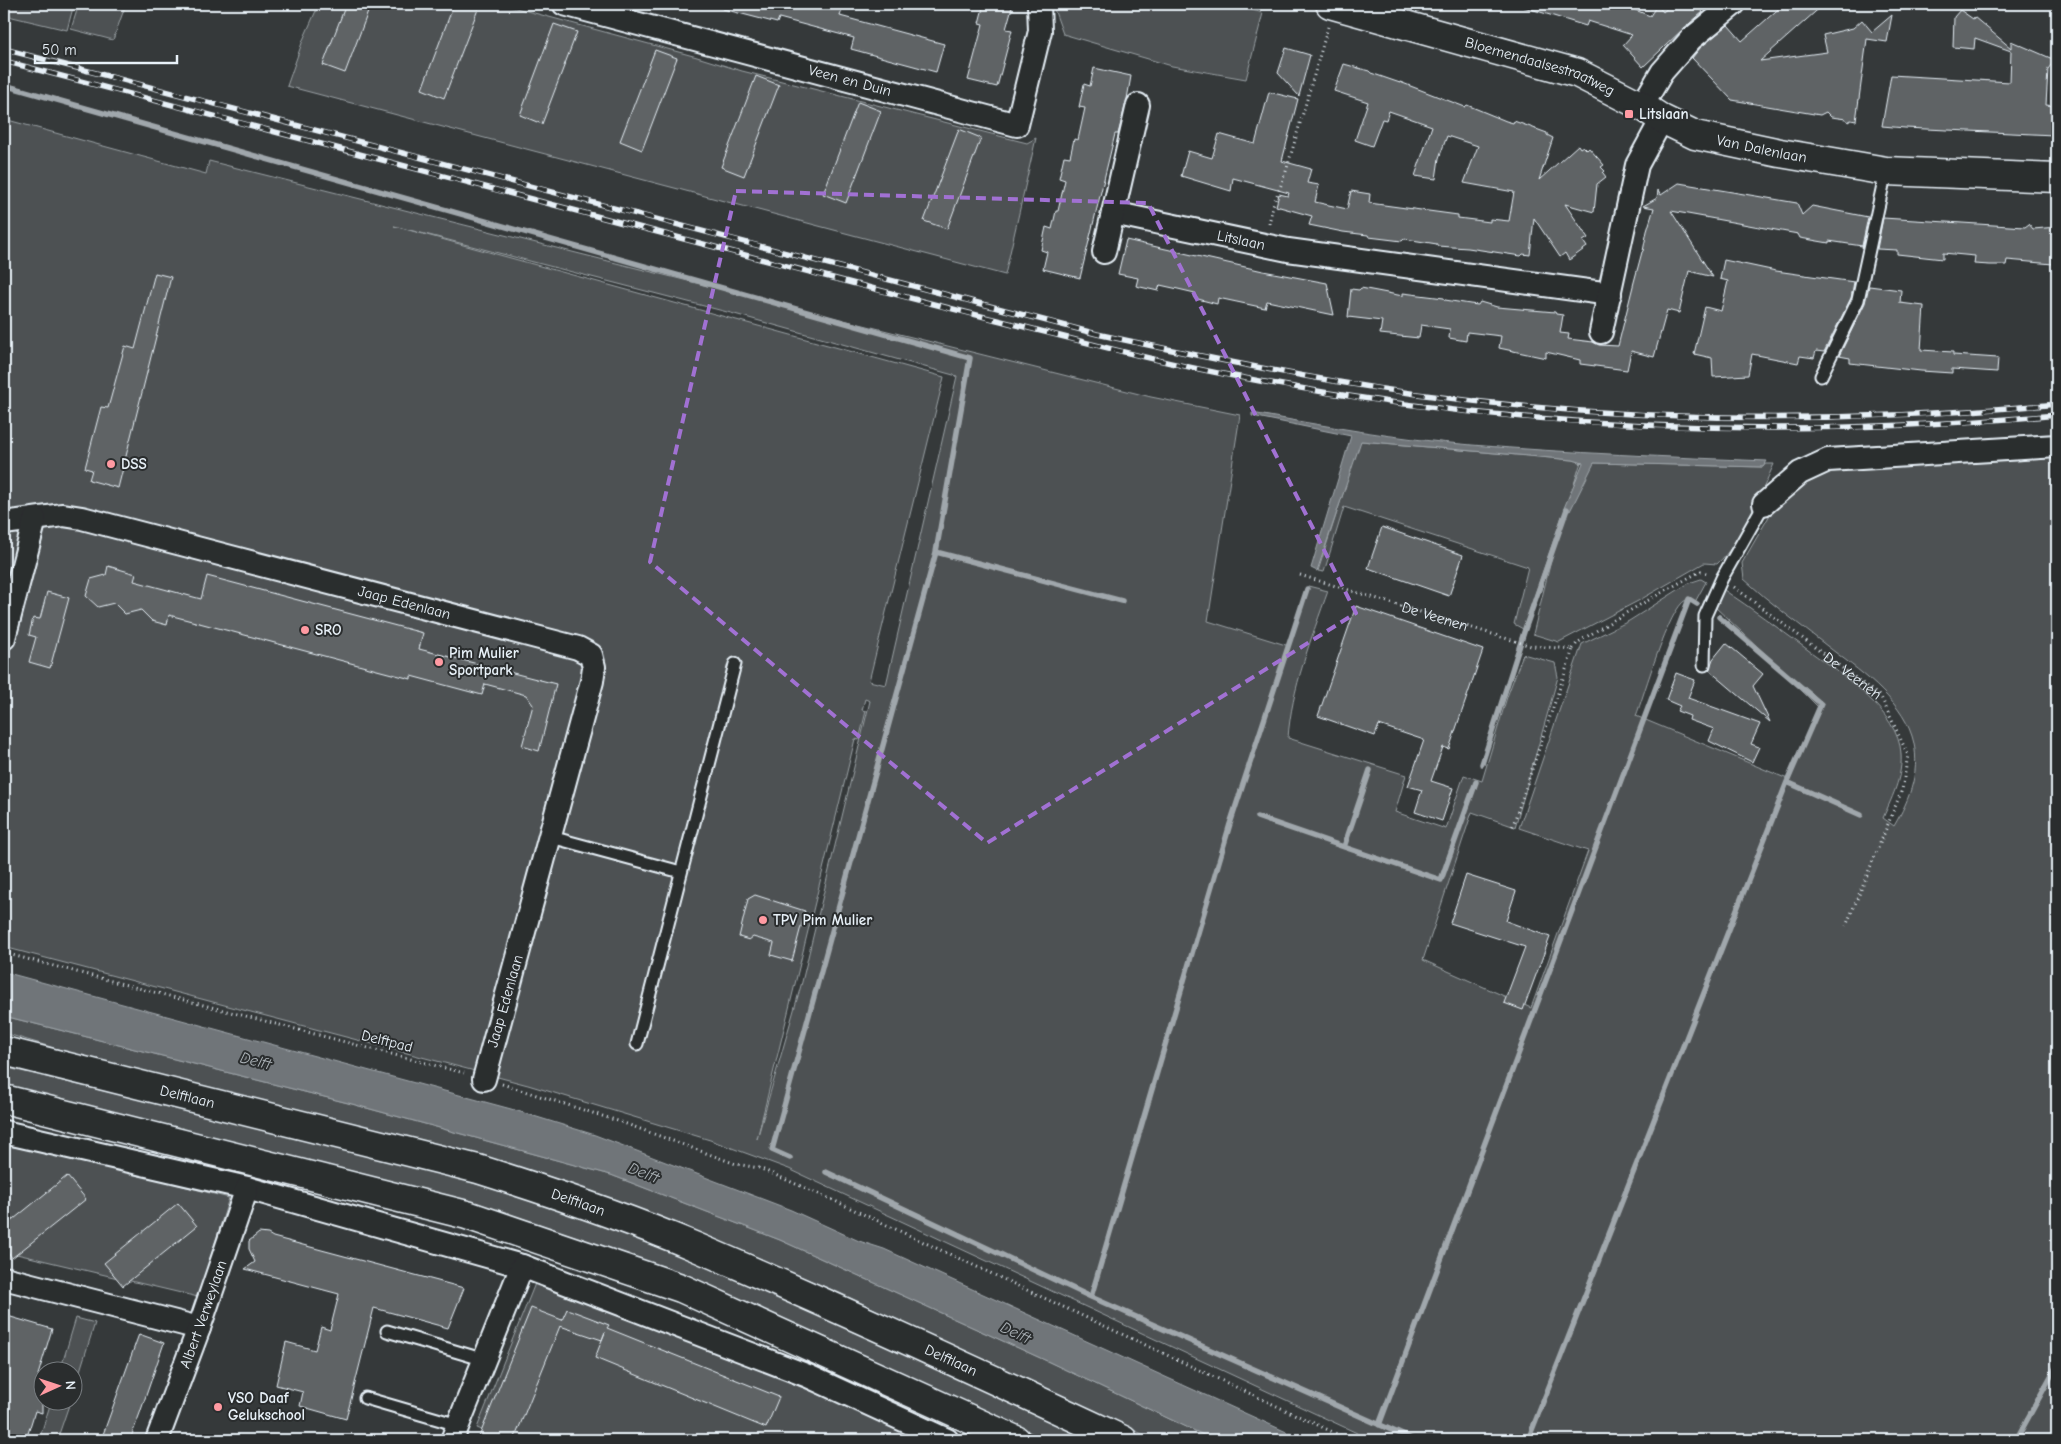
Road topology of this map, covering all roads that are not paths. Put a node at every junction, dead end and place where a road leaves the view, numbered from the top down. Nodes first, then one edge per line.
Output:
1 (564, 4) edge
2 (1039, 4) edge
3 (1332, 4) edge
4 (1734, 4) edge
5 (629, 12) edge
6 (1138, 105) dead end
7 (1652, 113) junction
8 (1886, 171) junction
9 (2057, 178) edge
10 (1113, 213) junction
11 (1104, 252) dead end
12 (1610, 294) junction
13 (1600, 332) dead end
14 (1821, 376) dead end
15 (2057, 446) edge
16 (1764, 504) joint
17 (35, 519) junction
18 (4, 523) edge
19 (4, 638) edge
20 (735, 664) dead end
21 (1704, 665) dead end
22 (551, 837) junction
23 (681, 872) junction
24 (637, 1044) dead end
25 (4, 1051) edge
26 (484, 1079) road end
27 (4, 1099) edge
28 (4, 1132) edge
29 (247, 1188) junction
30 (522, 1266) junction
31 (4, 1278) edge
32 (199, 1328) junction
33 (387, 1331) dead end
34 (485, 1360) junction
35 (365, 1398) dead end
36 (455, 1433) edge
37 (157, 1440) edge
38 (947, 1440) edge
39 (1016, 1440) edge
40 (1123, 1440) edge

1 - 5 street, Veen en Duin
2 - 5 street, Veen en Duin
3 - 7 main road, Bloemendaalsestraatweg
4 - 7 street
6 - 10 street
7 - 8 main road, Van Dalenlaan
7 - 12 street
8 - 9 main road, Van Dalenlaan
8 - 14 lane
10 - 11 street
10 - 12 street, Litslaan
12 - 13 street
15 - 16 street
16 - 21 lane
17 - 18 street, Jaap Edenlaan
17 - 19 street
17 - 22 street, Jaap Edenlaan
20 - 23 lane
22 - 23 lane
22 - 26 street, Jaap Edenlaan
23 - 24 lane
25 - 40 main road, Delftlaan
27 - 39 main road
28 - 29 street
29 - 30 street
29 - 32 street, Albert Verweylaan
30 - 34 street
30 - 38 street
31 - 32 street
32 - 37 street, Albert Verweylaan
33 - 34 lane
34 - 36 street
35 - 36 lane

